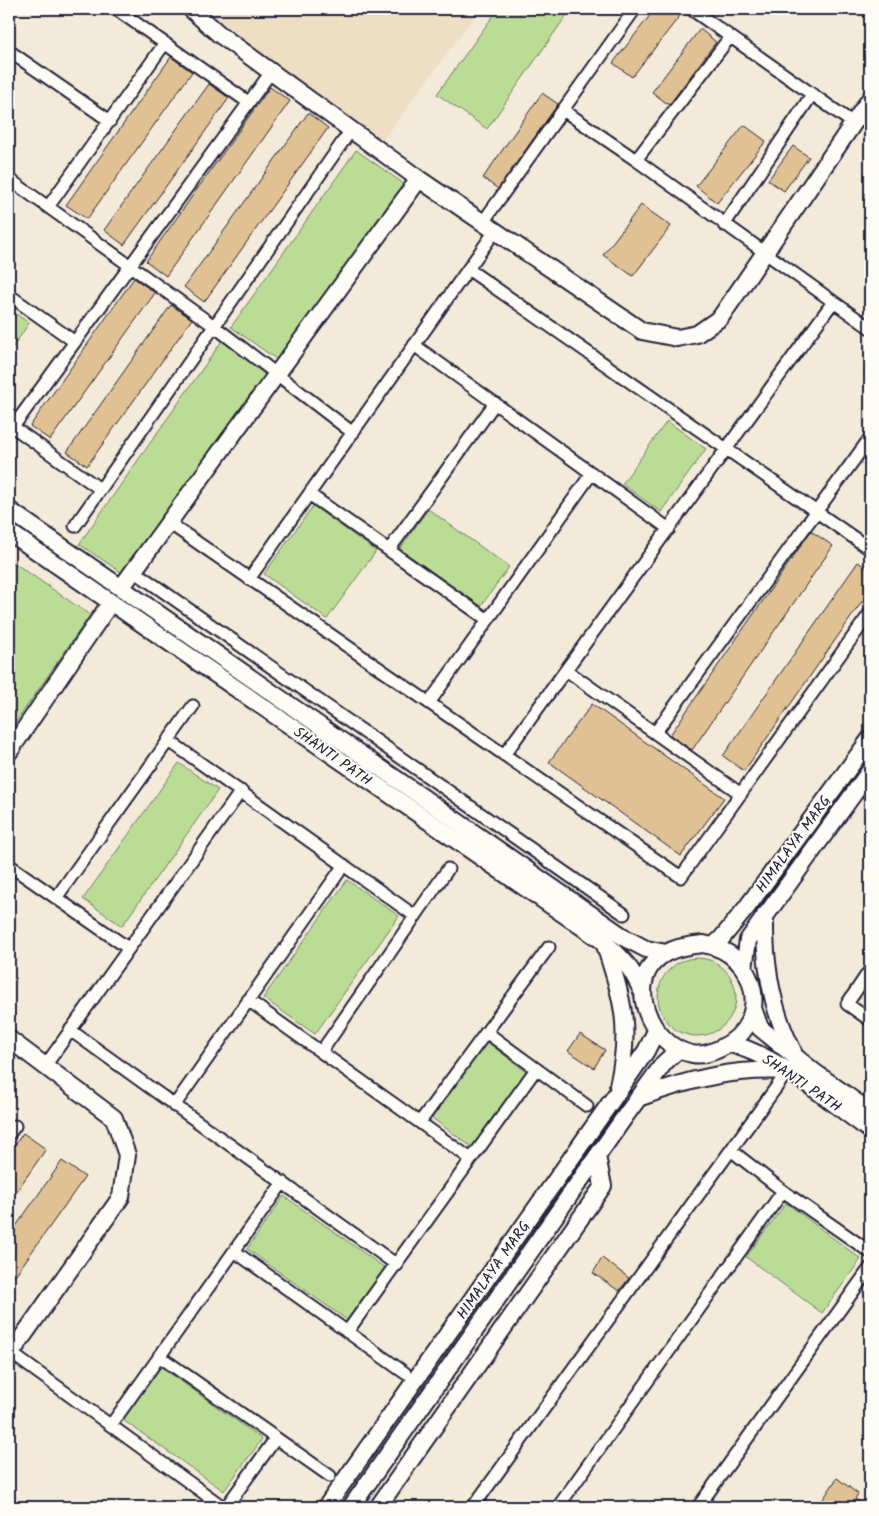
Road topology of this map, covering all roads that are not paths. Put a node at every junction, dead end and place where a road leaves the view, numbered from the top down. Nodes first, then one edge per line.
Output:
1 (116, 9) edge
2 (191, 9) edge
3 (634, 9) edge
4 (691, 9) edge
5 (730, 37) junction
6 (165, 43) junction
7 (9, 51) edge
8 (271, 72) junction
9 (812, 96) junction
10 (870, 99) edge
11 (248, 102) junction
12 (563, 110) junction
13 (110, 121) junction
14 (853, 123) junction
15 (351, 130) junction
16 (636, 160) junction
17 (9, 179) edge
18 (419, 179) junction
19 (48, 207) junction
20 (724, 224) junction
21 (489, 226) junction
22 (764, 252) junction
23 (130, 266) junction
24 (468, 270) junction
25 (9, 295) edge
26 (833, 302) junction
27 (214, 326) junction
28 (870, 328) edge
29 (75, 342) junction
30 (414, 345) junction
31 (276, 373) junction
32 (495, 403) junction
33 (11, 425) edge
34 (352, 433) junction
35 (870, 438) edge
36 (727, 449) junction
37 (592, 473) junction
38 (100, 489) junction
39 (309, 494) junction
40 (9, 510) edge
41 (817, 512) junction
42 (169, 523) junction
43 (75, 526) dead end
44 (669, 528) junction
45 (9, 532) edge
46 (870, 549) edge
47 (389, 550) junction
48 (134, 571) junction
49 (249, 579) junction
50 (121, 588) junction
51 (111, 602) junction
52 (870, 613) edge
53 (488, 620) junction
54 (566, 670) junction
55 (429, 703) junction
56 (193, 706) dead end
57 (655, 733) junction
58 (168, 740) junction
59 (870, 740) edge
60 (9, 752) edge
61 (504, 755) junction
62 (870, 771) edge
63 (241, 790) junction
64 (741, 794) junction
65 (9, 864) edge
66 (344, 865) junction
67 (448, 869) dead end
68 (56, 898) junction
69 (624, 914) dead end
70 (415, 916) junction
71 (765, 916) junction
72 (604, 942) junction
73 (712, 946) junction
74 (549, 947) dead end
75 (128, 948) junction
76 (666, 953) junction
77 (744, 968) junction
78 (870, 970) edge
79 (643, 993) junction
80 (248, 1000) junction
81 (754, 1011) junction
82 (870, 1020) edge
83 (70, 1030) junction
84 (656, 1031) junction
85 (486, 1032) junction
86 (9, 1039) edge
87 (731, 1044) junction
88 (678, 1050) junction
89 (321, 1052) junction
90 (792, 1065) junction
91 (45, 1066) junction
92 (536, 1069) junction
93 (616, 1096) junction
94 (638, 1098) junction
95 (174, 1106) junction
96 (587, 1106) dead end
97 (870, 1112) edge
98 (420, 1122) junction
99 (870, 1130) edge
100 (732, 1151) junction
101 (597, 1156) junction
102 (471, 1159) junction
103 (283, 1182) junction
104 (783, 1191) junction
105 (234, 1251) junction
106 (870, 1252) edge
107 (396, 1265) junction
108 (870, 1268) edge
109 (347, 1332) junction
110 (10, 1355) edge
111 (159, 1356) junction
112 (405, 1373) dead end
113 (111, 1425) junction
114 (276, 1438) junction
115 (330, 1476) dead end
116 (9, 1505) edge
117 (12, 1507) edge
118 (225, 1507) edge
119 (326, 1507) edge
120 (351, 1507) edge
121 (378, 1507) edge
122 (473, 1507) edge
123 (558, 1507) edge
124 (698, 1507) edge

1 - 6 street
2 - 8 main road
3 - 12 street
4 - 5 street
5 - 9 street
5 - 16 street
6 - 11 street
6 - 13 street
7 - 13 street
8 - 11 street
8 - 15 main road
9 - 14 street
9 - 20 street
10 - 14 main road
11 - 23 street
12 - 16 street
12 - 21 street
13 - 19 street
14 - 22 main road
15 - 18 main road
15 - 27 street
16 - 20 street
17 - 19 street
18 - 21 main road
18 - 31 main road
19 - 23 street
20 - 22 street
21 - 22 main road
21 - 24 street
22 - 26 street
23 - 27 street
23 - 29 street
24 - 30 street
24 - 36 street
25 - 29 street
26 - 28 street
26 - 36 street
27 - 31 street
27 - 38 street
29 - 33 street
30 - 32 street
30 - 34 street
31 - 34 street
31 - 42 main road
32 - 37 street
32 - 47 street
33 - 38 street
34 - 39 street
35 - 41 street
36 - 41 street
36 - 44 street
37 - 44 street
37 - 53 street
38 - 43 street
39 - 47 street
39 - 49 street
40 - 50 main road
41 - 46 street
41 - 57 street
42 - 48 main road
42 - 49 street
44 - 54 street
45 - 51 main road, SHANTI PATH
47 - 53 street
48 - 50 main road
48 - 69 street
49 - 55 street
50 - 76 main road
51 - 60 main road
51 - 72 main road, SHANTI PATH
52 - 64 street
53 - 55 street
54 - 57 street
54 - 61 street
55 - 61 street
56 - 58 street
57 - 64 street
58 - 63 street
58 - 68 street
59 - 73 main road, HIMALAYA MARG
61 - 64 street
62 - 71 main road, HIMALAYA MARG
63 - 66 street
63 - 75 street
65 - 68 street
66 - 70 street
66 - 80 street
67 - 70 street
68 - 75 street
70 - 89 street
71 - 77 main road, HIMALAYA MARG
71 - 90 main road
72 - 79 main road, SHANTI PATH
72 - 93 main road
73 - 76 main road
73 - 77 main road
74 - 85 street
75 - 83 street
76 - 79 main road
77 - 81 main road
78 - 82 street
79 - 84 main road
80 - 89 street
80 - 95 street
81 - 87 main road
81 - 90 main road, SHANTI PATH
83 - 91 street
83 - 95 street
84 - 88 main road
84 - 93 main road, HIMALAYA MARG
85 - 92 street
85 - 98 street
86 - 91 main road
87 - 88 main road
87 - 90 main road, SHANTI PATH
88 - 94 main road, HIMALAYA MARG
89 - 98 street
90 - 94 main road
90 - 97 main road, SHANTI PATH
90 - 99 main road, SHANTI PATH
90 - 100 street
91 - 110 main road
92 - 96 street
92 - 102 street
93 - 119 main road, HIMALAYA MARG
94 - 101 main road, HIMALAYA MARG
95 - 103 street
98 - 102 street
100 - 104 street
100 - 122 street
101 - 120 main road, HIMALAYA MARG
101 - 121 main road
102 - 107 street
103 - 105 street
103 - 107 street
104 - 106 street
104 - 123 street
105 - 109 street
105 - 111 street
107 - 109 street
108 - 124 street
109 - 112 street
110 - 113 street
111 - 113 street
111 - 114 street
113 - 118 street
114 - 115 street
114 - 118 street
116 - 117 street

